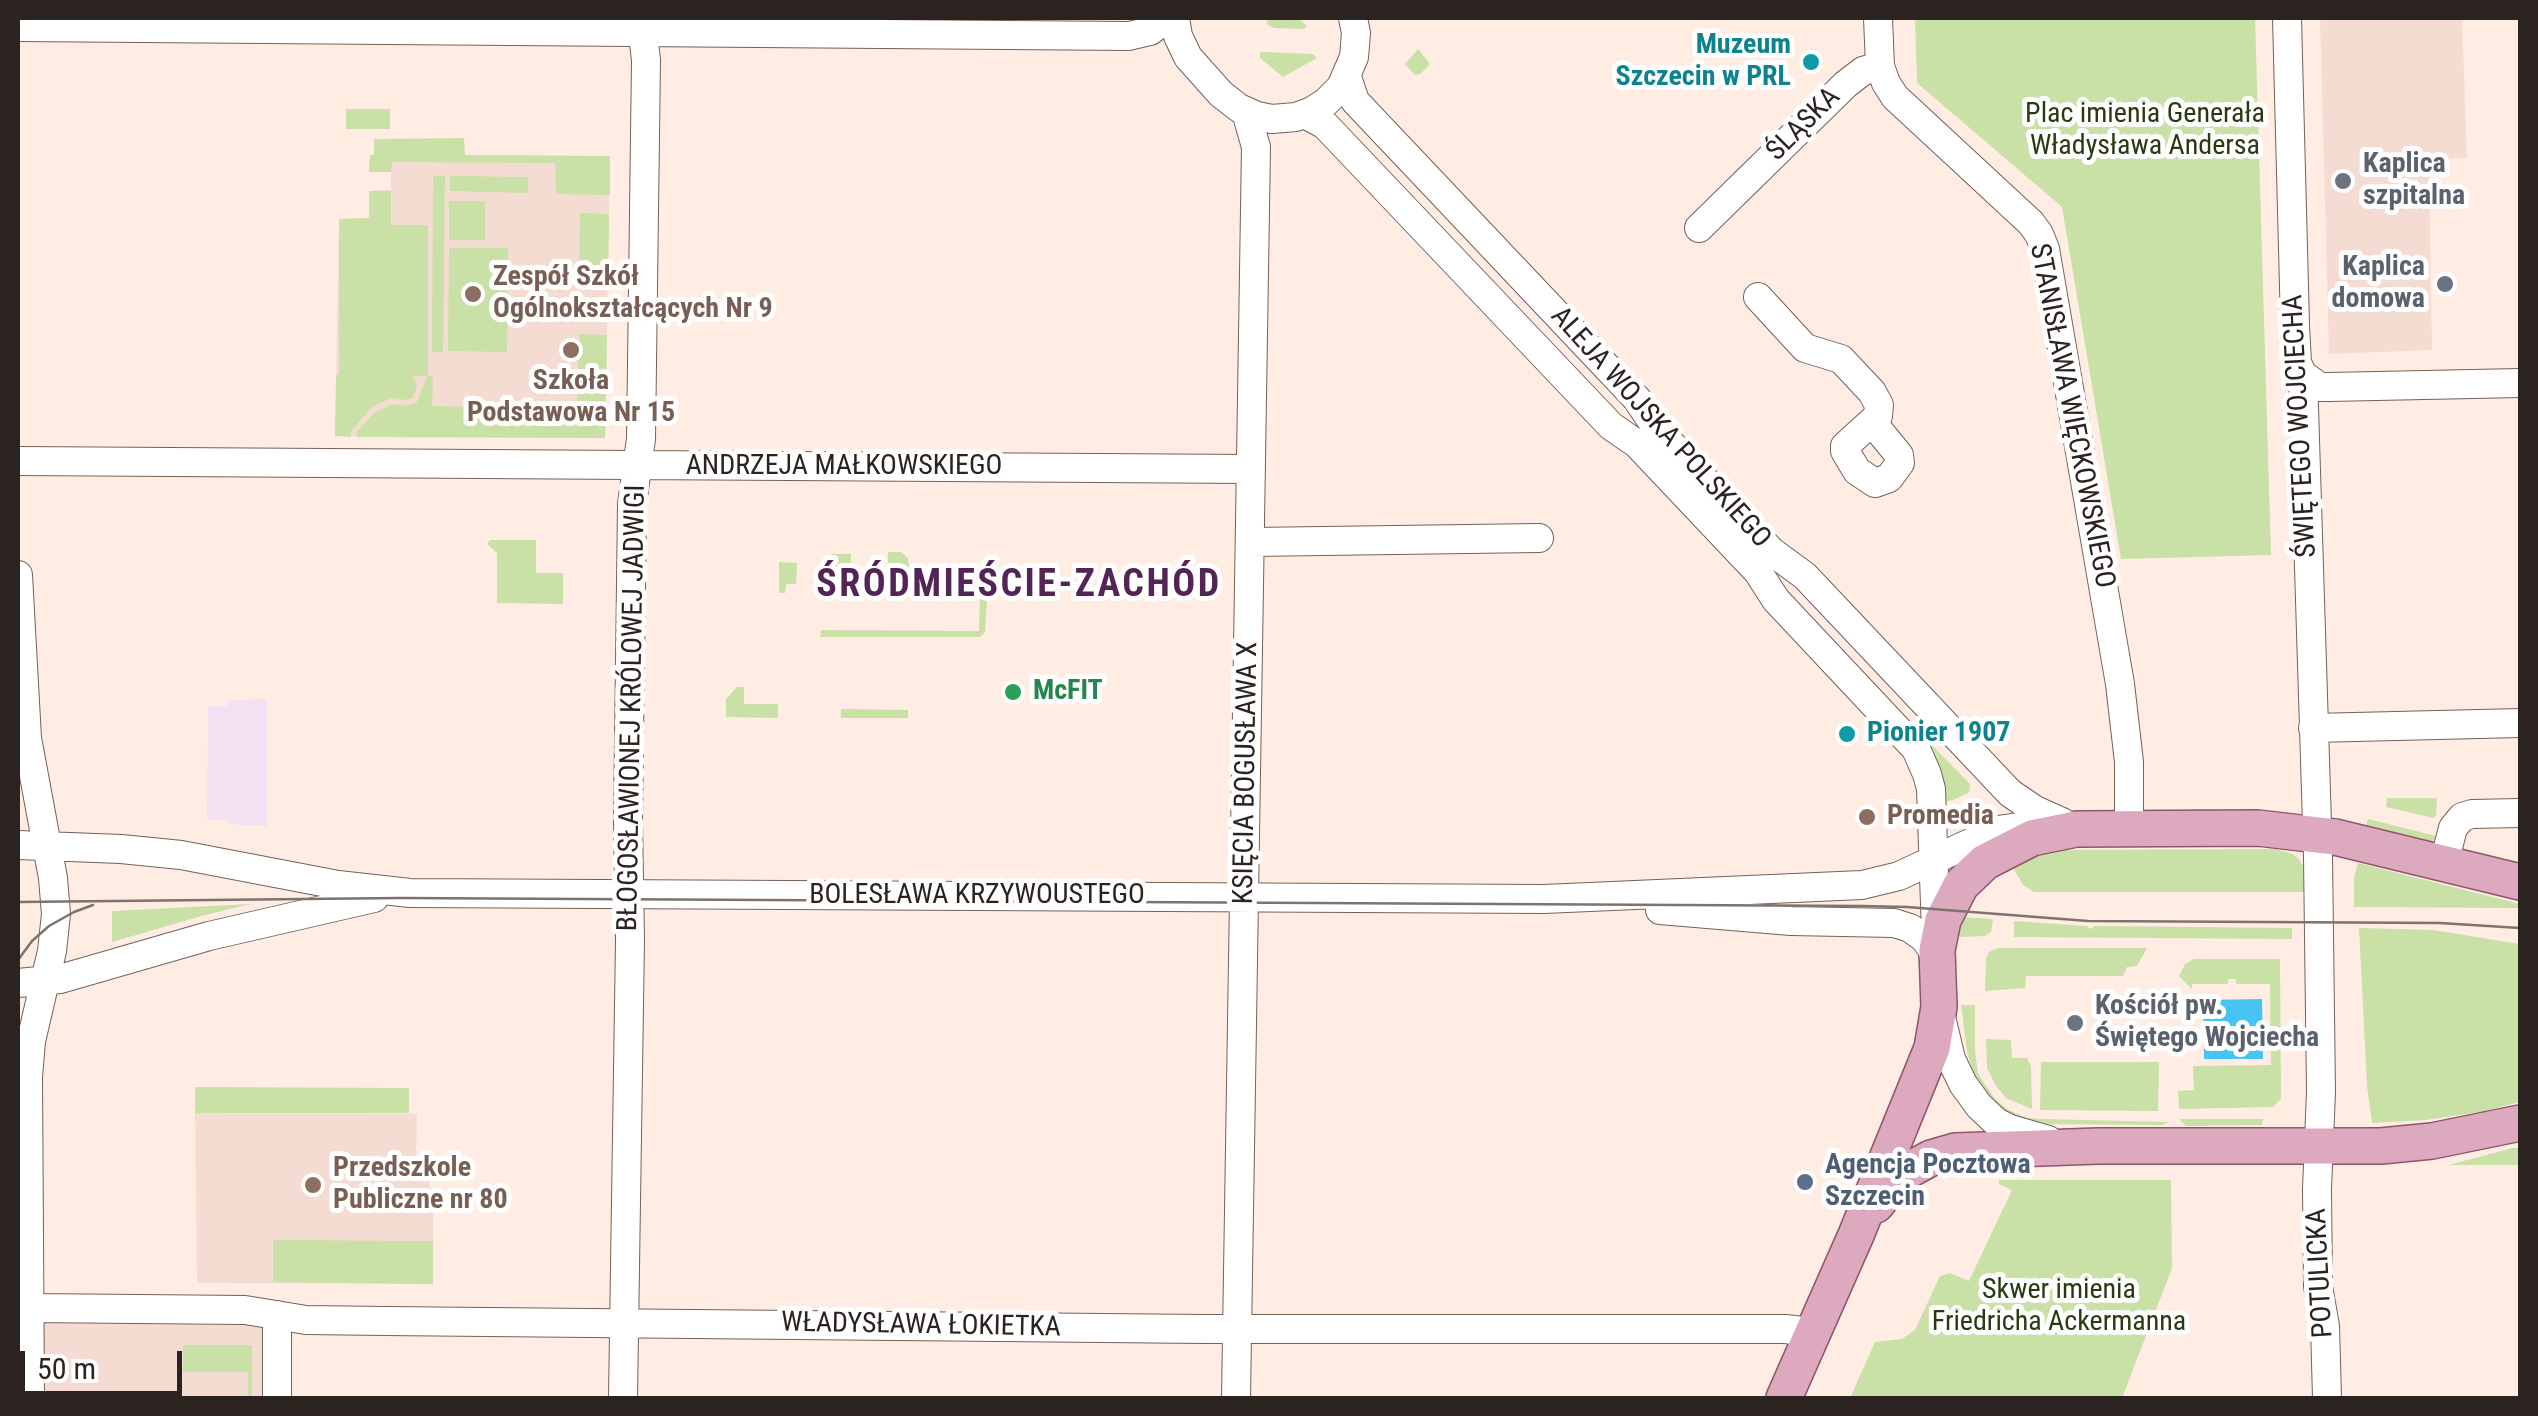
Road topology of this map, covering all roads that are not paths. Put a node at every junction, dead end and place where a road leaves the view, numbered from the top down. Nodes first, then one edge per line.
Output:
1 (1167, 18) edge
2 (1175, 18) edge
3 (1353, 18) edge
4 (1878, 18) edge
5 (2287, 18) edge
6 (642, 24) edge
7 (18, 27) edge
8 (1880, 66) junction
9 (1347, 78) junction
10 (1246, 112) junction
11 (1294, 116) junction
12 (1256, 148) junction
13 (1699, 228) dead end
14 (1758, 297) dead end
15 (2303, 375) junction
16 (2520, 383) edge
17 (1872, 422) dead end
18 (18, 461) edge
19 (636, 466) junction
20 (1252, 470) junction
21 (1539, 538) dead end
22 (1251, 542) junction
23 (18, 575) edge
24 (2520, 723) edge
25 (2313, 728) junction
26 (2520, 814) edge
27 (2088, 828) junction
28 (2129, 828) junction
29 (2316, 834) junction
30 (18, 845) edge
31 (47, 846) junction
32 (1934, 858) junction
33 (2444, 863) junction
34 (2520, 882) edge
35 (410, 893) junction
36 (629, 894) junction
37 (1245, 898) junction
38 (1544, 899) junction
39 (1936, 964) junction
40 (31, 983) edge
41 (1939, 1000) junction
42 (2320, 1045) joint
43 (2520, 1123) edge
44 (2098, 1146) junction
45 (2318, 1147) junction
46 (1856, 1235) junction
47 (30, 1308) junction
48 (277, 1315) junction
49 (625, 1323) junction
50 (1238, 1329) junction
51 (1813, 1332) junction
52 (30, 1398) edge
53 (277, 1398) edge
54 (623, 1398) edge
55 (1236, 1398) edge
56 (1784, 1398) edge
57 (2327, 1398) edge

1 - 6 street
2 - 10 street
3 - 9 street
4 - 8 street
5 - 15 street, ŚWIĘTEGO WOJCIECHA
6 - 7 street
6 - 19 street, BŁOGOSŁAWIONEJ KRÓLOWEJ JADWIGI
8 - 13 street, ŚLĄSKA
8 - 28 street, STANISŁAWA WIĘCKOWSKIEGO
9 - 11 street
9 - 27 street, ALEJA WOJSKA POLSKIEGO
10 - 11 street
10 - 12 street, KSIĘCIA BOGUSŁAWA X
11 - 12 street
11 - 32 street, ALEJA WOJSKA POLSKIEGO
12 - 20 street, KSIĘCIA BOGUSŁAWA X
14 - 17 street
15 - 16 street
15 - 25 street, ŚWIĘTEGO WOJCIECHA
18 - 19 street, ANDRZEJA MAŁKOWSKIEGO
19 - 20 street, ANDRZEJA MAŁKOWSKIEGO
19 - 36 street, BŁOGOSŁAWIONEJ KRÓLOWEJ JADWIGI
20 - 22 street, KSIĘCIA BOGUSŁAWA X
21 - 22 street
22 - 37 street, KSIĘCIA BOGUSŁAWA X
23 - 31 street
24 - 25 street
25 - 29 street, ŚWIĘTEGO WOJCIECHA
26 - 33 street
27 - 28 main road
27 - 32 street, BOLESŁAWA KRZYWOUSTEGO
27 - 39 main road
28 - 29 main road
29 - 33 main road
29 - 42 street, ŚWIĘTEGO WOJCIECHA
30 - 31 street, BOLESŁAWA KRZYWOUSTEGO
31 - 35 street, BOLESŁAWA KRZYWOUSTEGO
31 - 40 street
32 - 38 street, BOLESŁAWA KRZYWOUSTEGO
32 - 39 street, ALEJA WOJSKA POLSKIEGO
33 - 34 main road
35 - 36 street, BOLESŁAWA KRZYWOUSTEGO
35 - 40 street, BOLESŁAWA KRZYWOUSTEGO
36 - 37 street, BOLESŁAWA KRZYWOUSTEGO
36 - 49 street, BŁOGOSŁAWIONEJ KRÓLOWEJ JADWIGI
37 - 38 street, BOLESŁAWA KRZYWOUSTEGO
37 - 50 street, KSIĘCIA BOGUSŁAWA X
38 - 39 street, BOLESŁAWA KRZYWOUSTEGO
39 - 41 main road
40 - 47 street
41 - 44 street
41 - 46 main road
42 - 45 street, POTULICKA
43 - 45 main road
44 - 45 main road
44 - 46 main road
45 - 57 street, POTULICKA
46 - 51 main road
47 - 48 street, WŁADYSŁAWA ŁOKIETKA
47 - 52 street
48 - 49 street, WŁADYSŁAWA ŁOKIETKA
48 - 53 street
49 - 50 street, WŁADYSŁAWA ŁOKIETKA
49 - 54 street, BŁOGOSŁAWIONEJ KRÓLOWEJ JADWIGI
50 - 51 street, WŁADYSŁAWA ŁOKIETKA
50 - 55 street, KSIĘCIA BOGUSŁAWA X
51 - 56 main road

